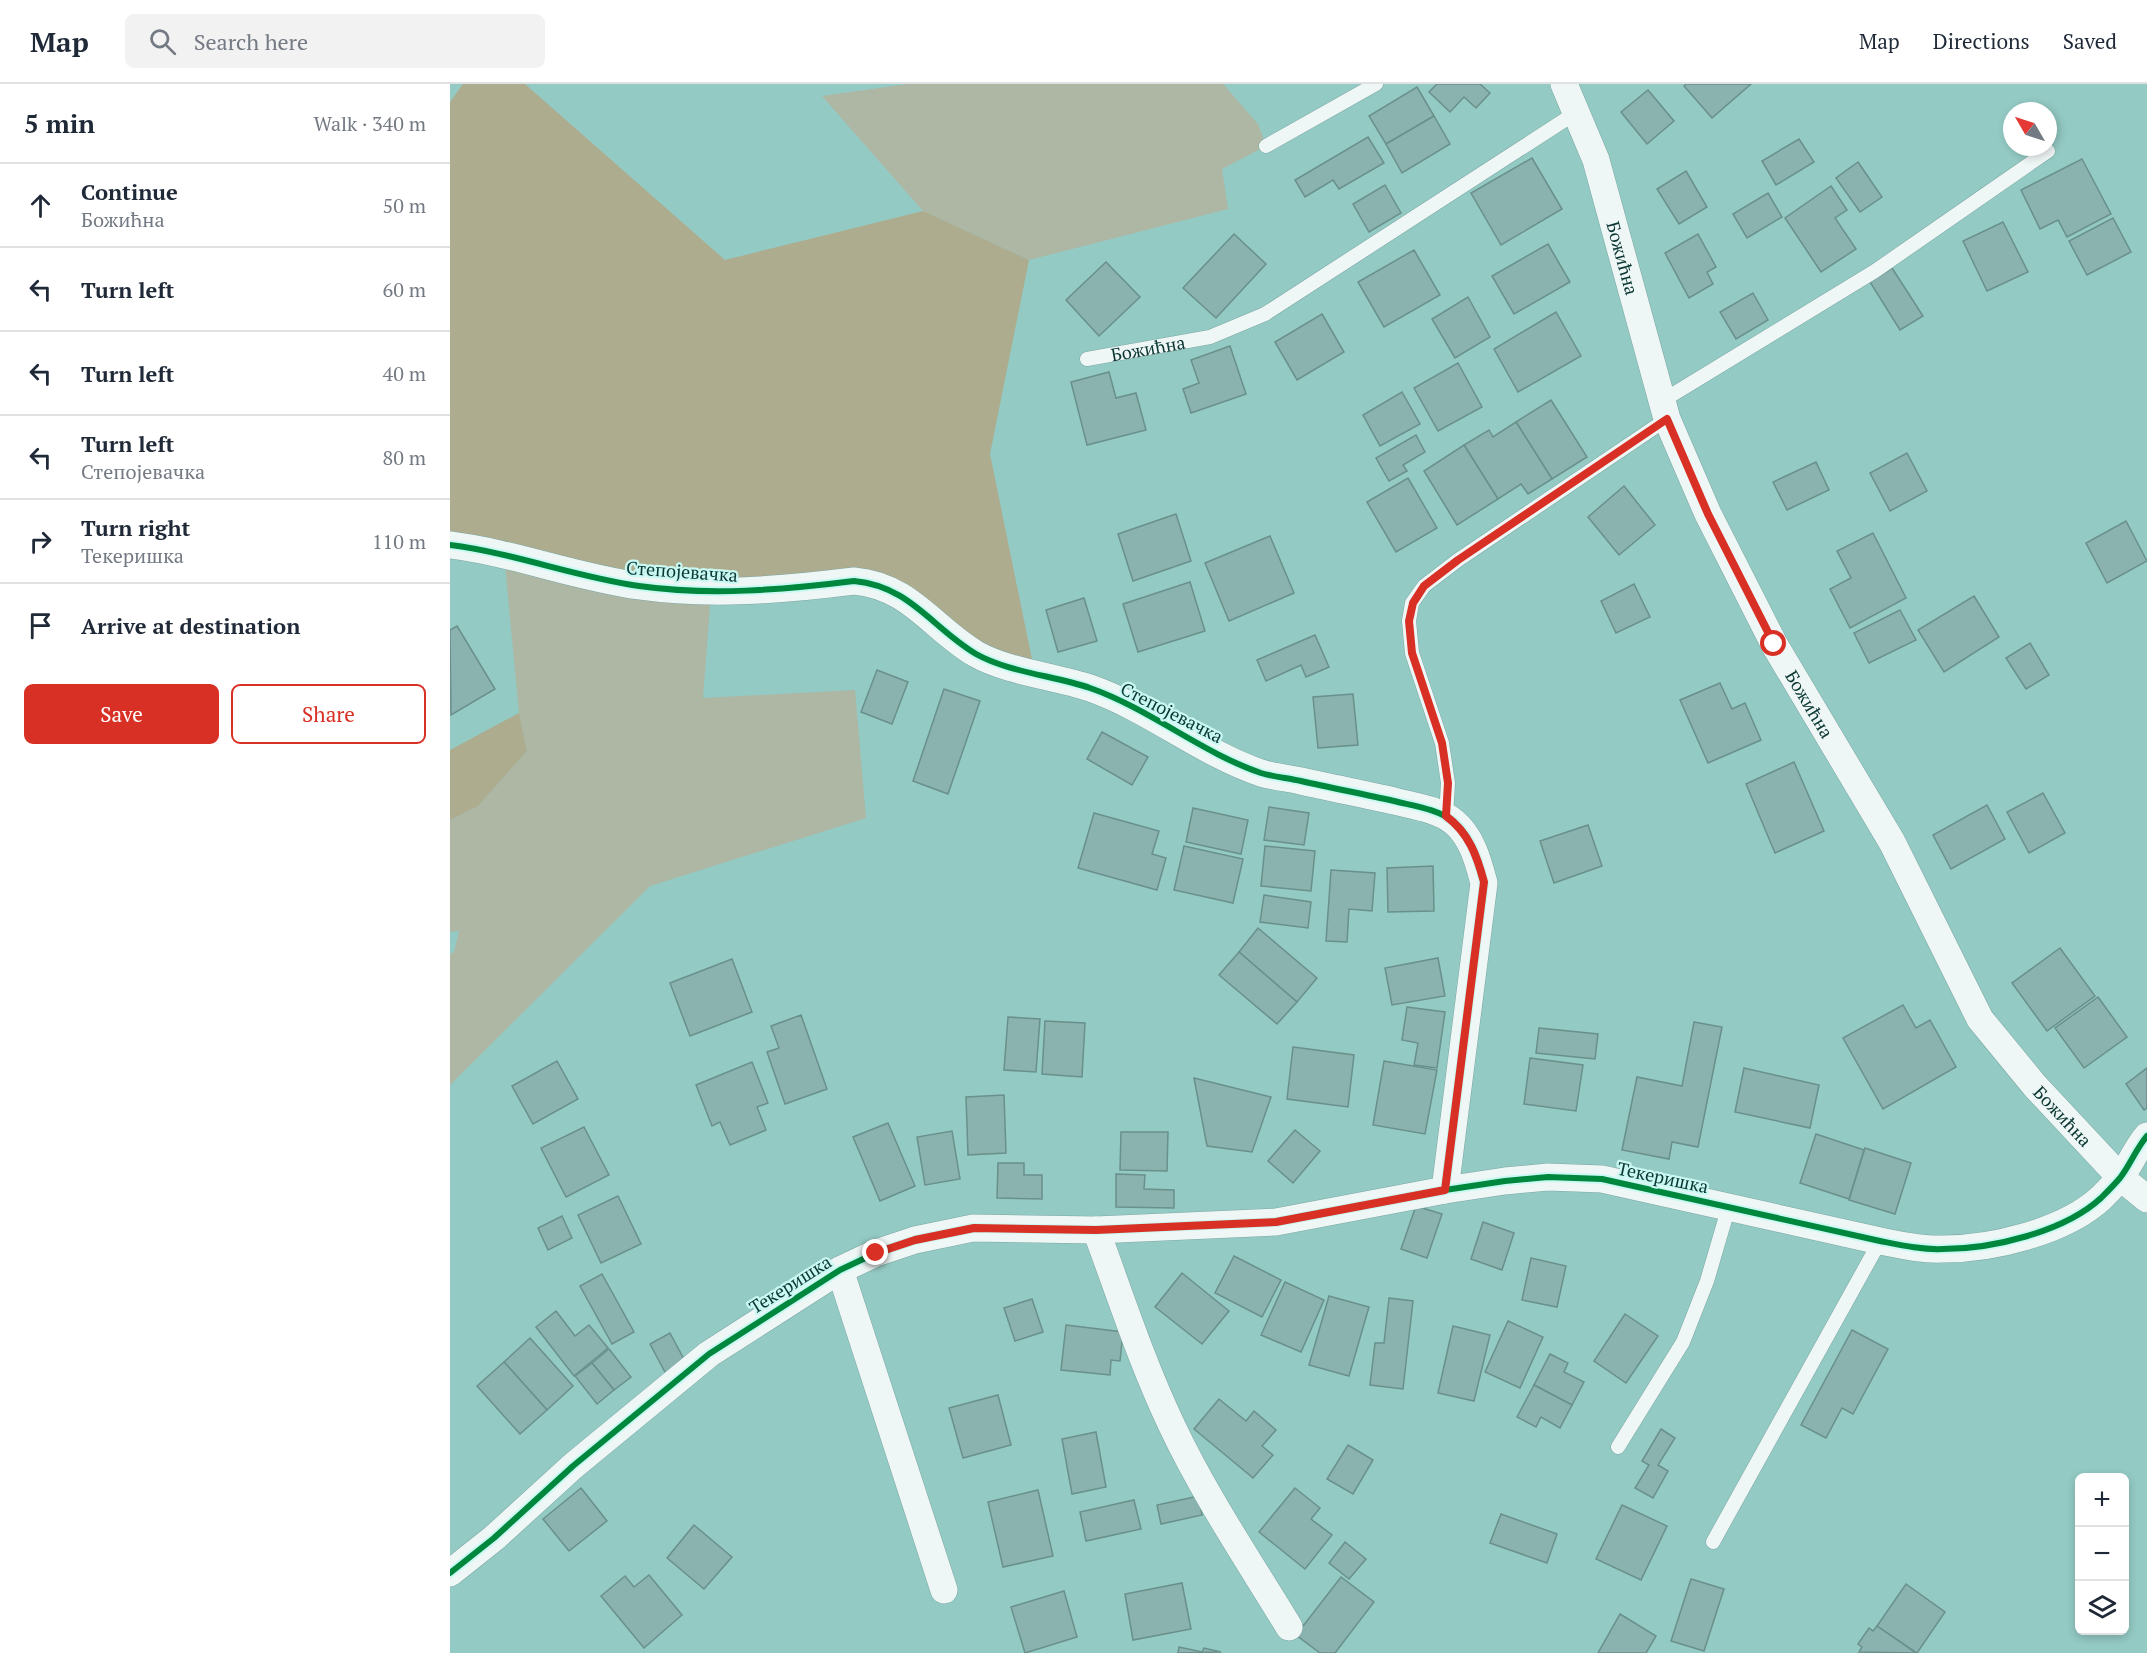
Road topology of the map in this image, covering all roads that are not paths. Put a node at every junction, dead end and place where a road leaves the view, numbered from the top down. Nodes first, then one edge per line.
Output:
1 (1376, 84) edge
2 (1574, 94) edge
3 (1266, 146) dead end
4 (2041, 156) edge
5 (1087, 359) dead end
6 (1664, 410) junction
7 (450, 545) edge
8 (1446, 816) junction
9 (2147, 1136) edge
10 (2120, 1177) junction
11 (1445, 1190) junction
12 (2147, 1199) edge
13 (1729, 1206) junction
14 (1096, 1230) junction
15 (1880, 1241) junction
16 (840, 1270) junction
17 (1618, 1447) dead end
18 (1713, 1542) dead end
19 (450, 1573) edge
20 (944, 1590) dead end
21 (1289, 1627) dead end

1 - 3 lane
2 - 5 lane, Божићна
2 - 6 street, Божићна
4 - 6 lane
6 - 8 lane
6 - 10 street, Божићна
7 - 8 street, Степојевачка
8 - 11 street, Степојевачка
9 - 10 street, Текеришка
10 - 12 street, Божићна
10 - 15 street, Текеришка
11 - 13 street, Текеришка
11 - 14 street, Текеришка
13 - 15 street, Текеришка
13 - 17 lane, Текеришка
14 - 16 street, Текеришка
14 - 21 street
15 - 18 lane
16 - 19 street, Текеришка
16 - 20 street

